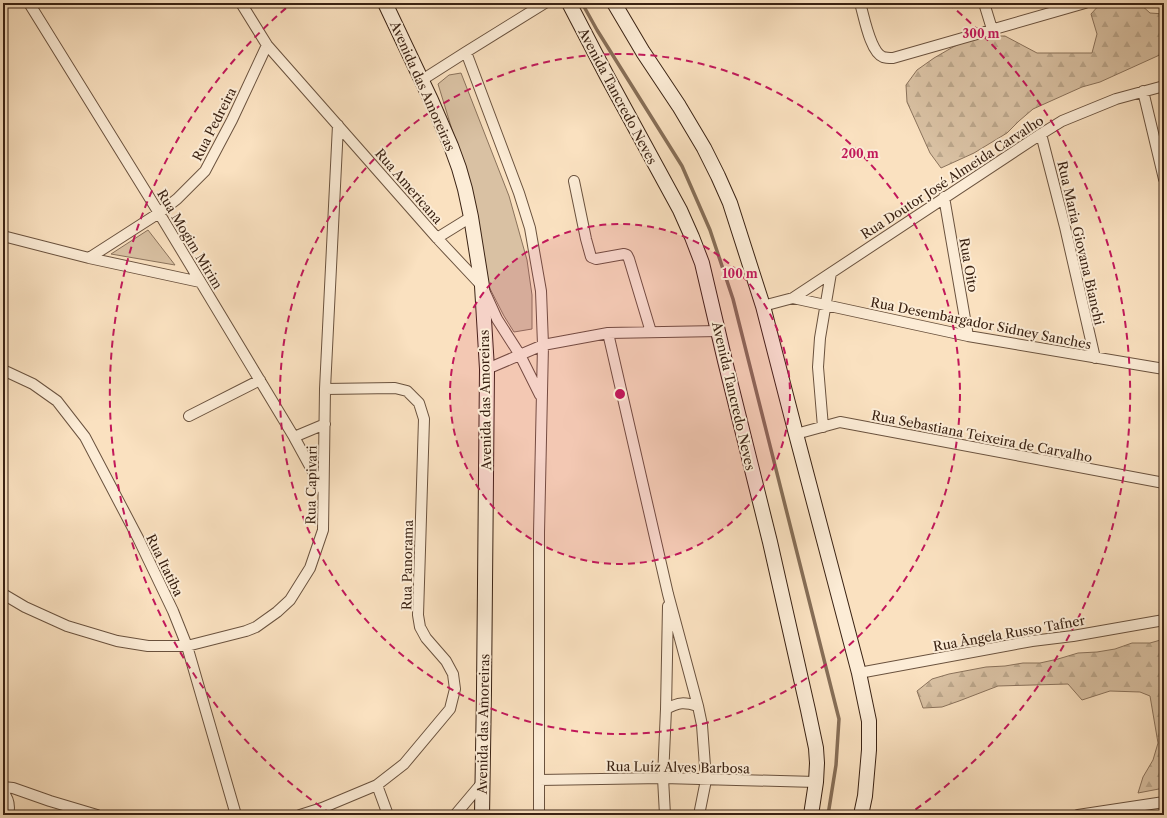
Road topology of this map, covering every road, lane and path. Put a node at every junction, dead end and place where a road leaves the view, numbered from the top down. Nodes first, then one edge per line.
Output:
1 (29, 3) edge
2 (241, 3) edge
3 (385, 3) edge
4 (545, 3) edge
5 (569, 3) edge
6 (614, 3) edge
7 (860, 3) edge
8 (984, 3) edge
9 (1085, 3) edge
10 (992, 29) junction
11 (267, 45) junction
12 (466, 52) junction
13 (422, 80) junction
14 (1164, 86) edge
15 (1143, 91) junction
16 (338, 126) junction
17 (1041, 134) junction
18 (1164, 179) edge
19 (574, 181) dead end
20 (944, 197) junction
21 (159, 213) junction
22 (471, 217) junction
23 (3, 236) edge
24 (437, 238) junction
25 (89, 258) junction
26 (831, 273) junction
27 (200, 282) junction
28 (482, 286) junction
29 (793, 298) junction
30 (825, 305) junction
31 (763, 306) junction
32 (719, 331) junction
33 (608, 332) junction
34 (652, 332) junction
35 (968, 336) junction
36 (543, 345) junction
37 (520, 354) junction
38 (1095, 358) junction
39 (1164, 369) edge
40 (3, 370) edge
41 (487, 370) junction
42 (260, 380) junction
43 (325, 389) junction
44 (541, 397) junction
45 (189, 416) dead end
46 (325, 424) junction
47 (822, 427) junction
48 (796, 434) junction
49 (294, 437) junction
50 (1164, 483) edge
51 (324, 492) junction
52 (3, 594) edge
53 (668, 594) junction
54 (1164, 620) edge
55 (187, 646) junction
56 (859, 673) junction
57 (698, 706) junction
58 (666, 709) junction
59 (663, 778) junction
60 (539, 780) junction
61 (706, 780) junction
62 (816, 782) junction
63 (482, 783) junction
64 (376, 785) junction
65 (3, 787) edge
66 (3, 792) edge
67 (1164, 802) edge
68 (8, 815) edge
69 (97, 815) edge
70 (236, 815) edge
71 (300, 815) edge
72 (388, 815) edge
73 (455, 815) edge
74 (482, 815) edge
75 (539, 815) edge
76 (665, 815) edge
77 (699, 815) edge
78 (811, 815) edge
79 (862, 815) edge
80 (1078, 815) edge

1 - 21 street, Rua Mogim Mirim
2 - 11 street, Rua Americana
3 - 13 main road, Avenida das Amoreiras
4 - 12 street
5 - 32 main road, Avenida Tancredo Neves
6 - 31 main road
7 - 10 street
8 - 10 street
9 - 10 street
11 - 16 street, Rua Americana
11 - 21 street, Rua Pedreira
12 - 13 street
12 - 36 street
13 - 22 main road, Avenida das Amoreiras
14 - 15 street, Rua Doutor José Almeida Carvalho
15 - 17 street, Rua Doutor José Almeida Carvalho
15 - 18 street
16 - 24 street, Rua Americana
16 - 43 street, Rua Capivari
17 - 20 street, Rua Doutor José Almeida Carvalho
17 - 38 street, Rua Maria Giovana Bianchi
19 - 34 street
20 - 26 street, Rua Doutor José Almeida Carvalho
20 - 35 street, Rua Oito
21 - 25 street, Rua Pedreira
21 - 27 street, Rua Mogim Mirim
22 - 24 street
22 - 28 main road, Avenida das Amoreiras
23 - 25 street
24 - 28 street, Rua Americana
25 - 27 street
26 - 29 street, Rua Doutor José Almeida Carvalho
26 - 30 street
27 - 42 street, Rua Mogim Mirim
28 - 37 street, Rua Americana
28 - 41 main road, Avenida das Amoreiras
29 - 30 street, Rua Desembargador Sidney Sanches
29 - 31 street, Rua Doutor José Almeida Carvalho
30 - 35 street, Rua Desembargador Sidney Sanches
30 - 47 street
31 - 48 main road
32 - 34 street
32 - 62 main road, Avenida Tancredo Neves
33 - 34 street
33 - 36 street
33 - 53 street
35 - 38 street, Rua Desembargador Sidney Sanches
36 - 37 street
36 - 44 street
37 - 41 street
37 - 44 street, Rua Americana
38 - 39 street, Rua Desembargador Sidney Sanches
40 - 55 street, Rua Itatiba
41 - 63 main road, Avenida das Amoreiras
42 - 45 street
42 - 49 street, Rua Mogim Mirim
43 - 46 street, Rua Capivari
43 - 64 street, Rua Panorama
44 - 60 street
46 - 49 street
46 - 51 street, Rua Capivari
47 - 48 street, Rua Sebastiana Teixeira de Carvalho
47 - 50 street, Rua Sebastiana Teixeira de Carvalho
48 - 56 main road
49 - 51 street, Rua Mogim Mirim
51 - 55 street, Rua Capivari
52 - 55 street, Rua Capivari
53 - 57 street
53 - 58 street
54 - 56 street, Rua Ângela Russo Tafner
55 - 70 street, Rua Itatiba
56 - 79 main road
57 - 58 street
57 - 61 street
58 - 59 street
59 - 60 street, Rua Luíz Alves Barbosa
59 - 61 street, Rua Luíz Alves Barbosa
59 - 76 street
60 - 75 street
61 - 62 street, Rua Luíz Alves Barbosa
61 - 77 street
62 - 78 main road, Avenida Tancredo Neves
63 - 73 street
63 - 74 main road, Avenida das Amoreiras
64 - 71 street, Rua Panorama
64 - 72 street
65 - 69 street
66 - 68 street
67 - 80 street

